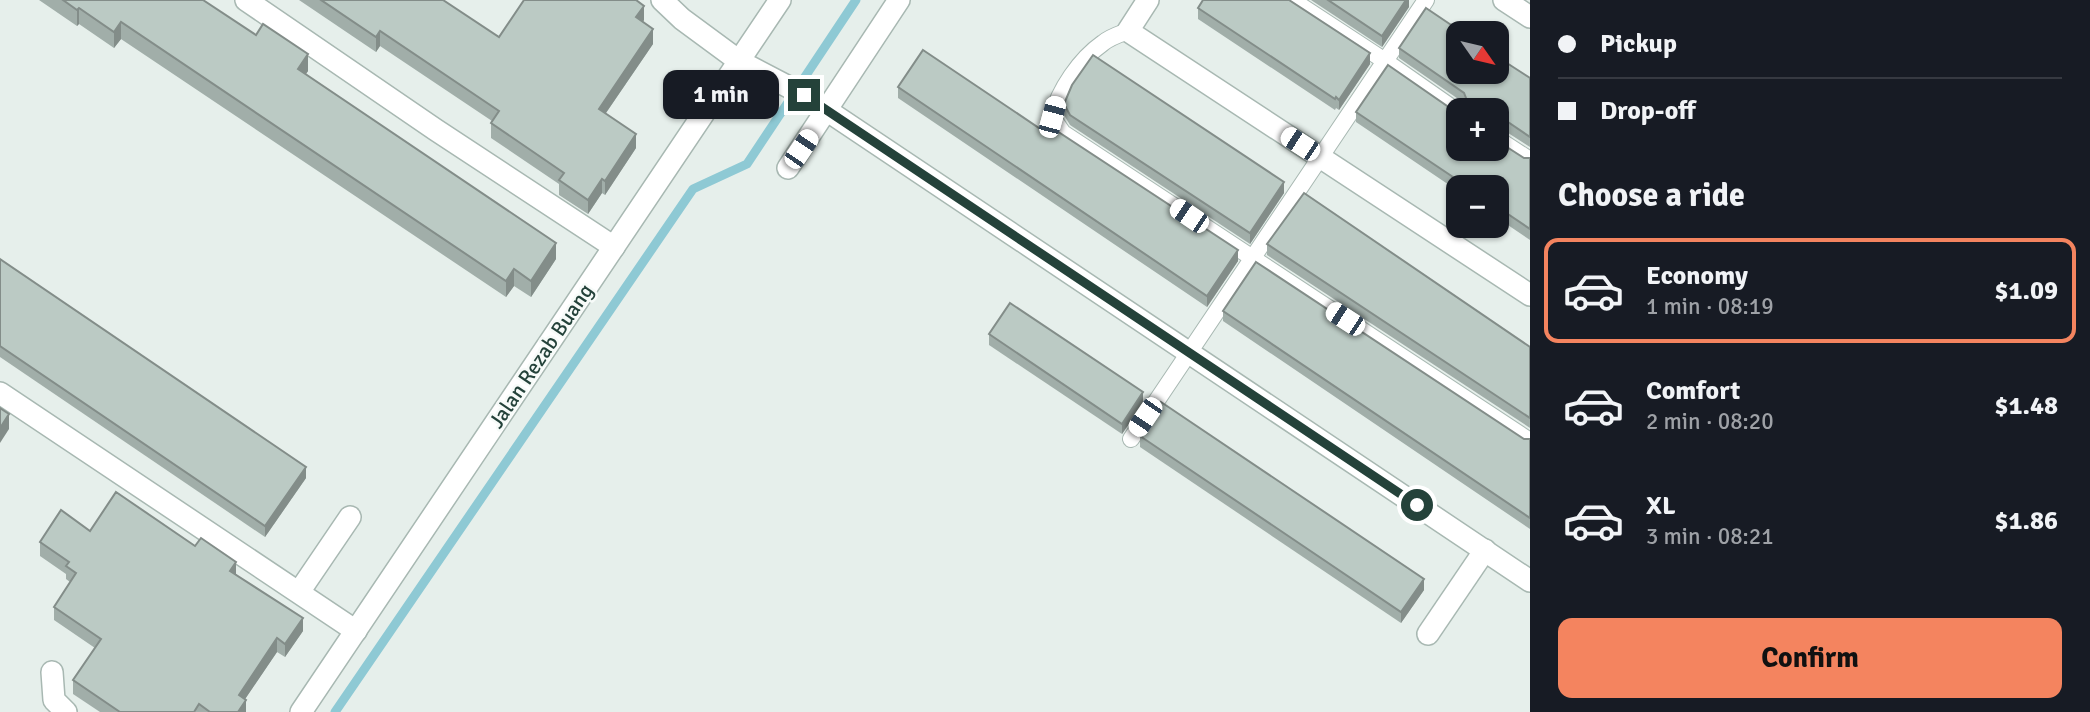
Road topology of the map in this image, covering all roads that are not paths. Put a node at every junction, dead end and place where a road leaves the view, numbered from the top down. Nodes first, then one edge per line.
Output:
1 (246, 0) edge
2 (662, 0) edge
3 (780, 0) edge
4 (898, 0) edge
5 (1148, 0) edge
6 (1292, 0) edge
7 (1426, 0) edge
8 (1504, 0) edge
9 (1530, 17) edge
10 (1128, 31) junction
11 (739, 61) junction
12 (1385, 61) junction
13 (1446, 104) edge
14 (827, 110) junction
15 (1509, 146) edge
16 (1321, 157) junction
17 (1530, 160) edge
18 (788, 168) dead end
19 (614, 247) junction
20 (1252, 258) junction
21 (1530, 295) edge
22 (1189, 352) junction
23 (0, 393) edge
24 (1131, 439) dead end
25 (1530, 441) edge
26 (350, 517) dead end
27 (1485, 550) junction
28 (1529, 578) edge
29 (299, 592) junction
30 (356, 631) junction
31 (1428, 634) dead end
32 (52, 672) dead end
33 (66, 712) edge
34 (301, 712) edge

1 - 19 street
2 - 11 street
3 - 11 street, Jalan Rezab Buang
4 - 14 street
5 - 10 street
6 - 12 lane
7 - 12 lane
8 - 9 street
10 - 16 street
10 - 20 lane
11 - 14 street
11 - 19 street, Jalan Rezab Buang
12 - 13 lane
12 - 16 lane
14 - 18 street
14 - 22 street
15 - 17 lane
16 - 20 lane
16 - 21 street
19 - 30 street, Jalan Rezab Buang
20 - 22 lane
20 - 25 lane
22 - 24 lane
22 - 27 street
23 - 29 street
26 - 29 street
27 - 28 street
27 - 31 street
29 - 30 street
30 - 34 street, Jalan Rezab Buang
32 - 33 street

